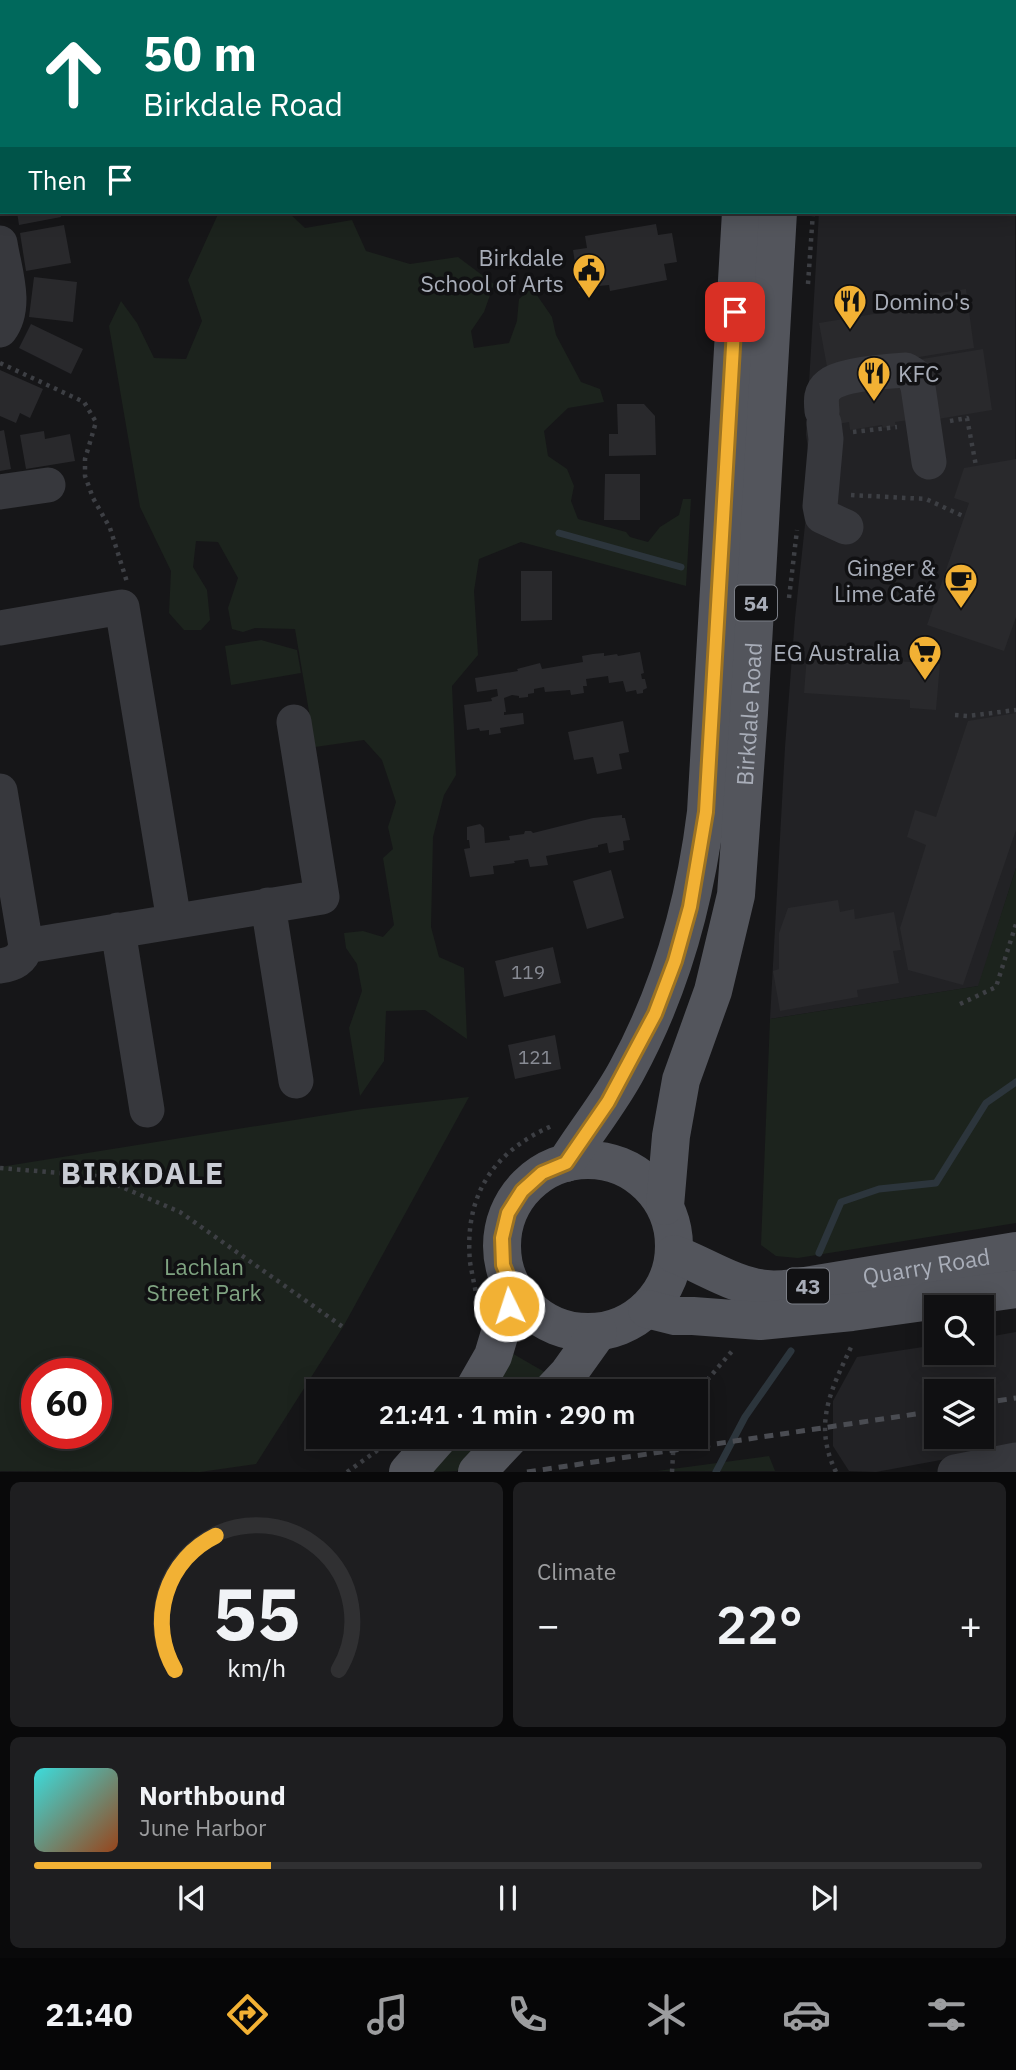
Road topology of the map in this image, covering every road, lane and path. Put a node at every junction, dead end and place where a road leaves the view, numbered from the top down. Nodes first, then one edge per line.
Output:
1 (741, 214) edge
2 (778, 214) edge
3 (0, 243) edge
4 (0, 330) edge
5 (0, 363) edge
6 (929, 463) dead end
7 (48, 485) dead end
8 (823, 488) junction
9 (0, 492) edge
10 (965, 517) dead end
11 (846, 527) dead end
12 (121, 607) junction
13 (0, 628) edge
14 (1016, 710) edge
15 (955, 715) dead end
16 (294, 722) dead end
17 (0, 791) edge
18 (268, 905) junction
19 (174, 921) junction
20 (1016, 924) edge
21 (118, 930) junction
22 (13, 956) edge
23 (960, 1004) dead end
24 (296, 1081) dead end
25 (147, 1110) dead end
26 (560, 1122) dead end
27 (566, 1163) junction
28 (0, 1168) edge
29 (664, 1206) junction
30 (1016, 1251) edge
31 (674, 1254) junction
32 (513, 1289) junction
33 (1016, 1289) edge
34 (477, 1302) dead end
35 (647, 1308) junction
36 (343, 1327) dead end
37 (598, 1332) junction
38 (854, 1341) dead end
39 (465, 1379) edge
40 (563, 1379) edge
41 (380, 1449) edge
42 (428, 1449) edge
43 (499, 1449) edge
44 (673, 1449) edge
45 (1016, 1460) edge
46 (347, 1472) edge
47 (408, 1472) edge
48 (477, 1472) edge
49 (672, 1472) edge
50 (836, 1472) edge
51 (955, 1472) edge

1 - 27 main road, Birkdale Road / 54
2 - 29 main road, Birkdale Road / 54
3 - 4 street
5 - 12 path
6 - 8 street
7 - 9 street
8 - 10 path
8 - 11 street
12 - 13 street
12 - 19 street
14 - 15 path
16 - 18 street
17 - 22 street
18 - 19 street
18 - 24 street
19 - 21 street
20 - 23 path
21 - 22 street
21 - 25 street
26 - 34 path
27 - 29 main road
27 - 32 main road
28 - 36 path
29 - 31 main road
30 - 31 main road, Quarry Road / 43
31 - 35 main road
32 - 37 main road
32 - 39 main road
33 - 35 main road, Quarry Road / 43
35 - 37 main road
37 - 40 main road
38 - 50 path
41 - 46 path
42 - 47 main road
43 - 48 main road
44 - 49 path
45 - 51 street

